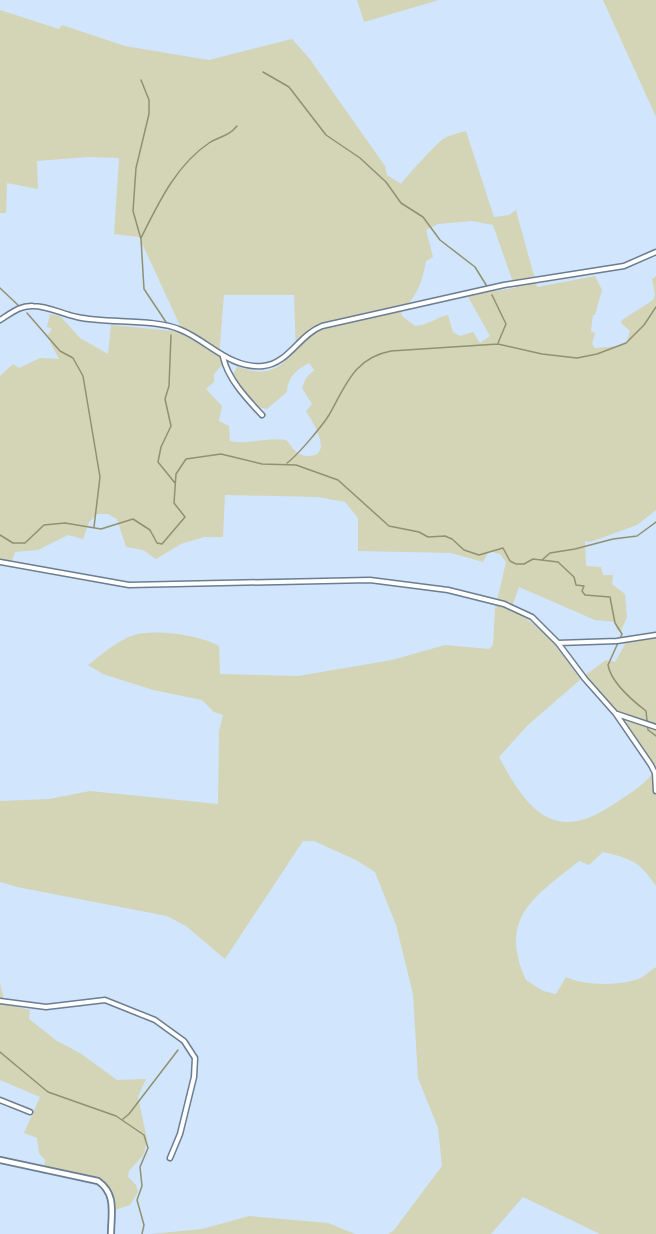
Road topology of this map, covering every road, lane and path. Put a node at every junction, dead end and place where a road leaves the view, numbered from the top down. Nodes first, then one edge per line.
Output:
1 (656, 252) edge
2 (0, 320) edge
3 (222, 356) junction
4 (262, 415) dead end
5 (0, 562) edge
6 (656, 635) edge
7 (558, 643) junction
8 (616, 714) junction
9 (654, 726) edge
10 (656, 791) edge
11 (0, 1001) edge
12 (0, 1100) edge
13 (30, 1112) dead end
14 (170, 1158) dead end
15 (0, 1160) edge
16 (111, 1234) edge

1 - 3 street
2 - 3 street
3 - 4 street
5 - 7 street
6 - 7 street
7 - 8 street
8 - 9 street
8 - 10 street
11 - 14 street
12 - 13 street
15 - 16 street

